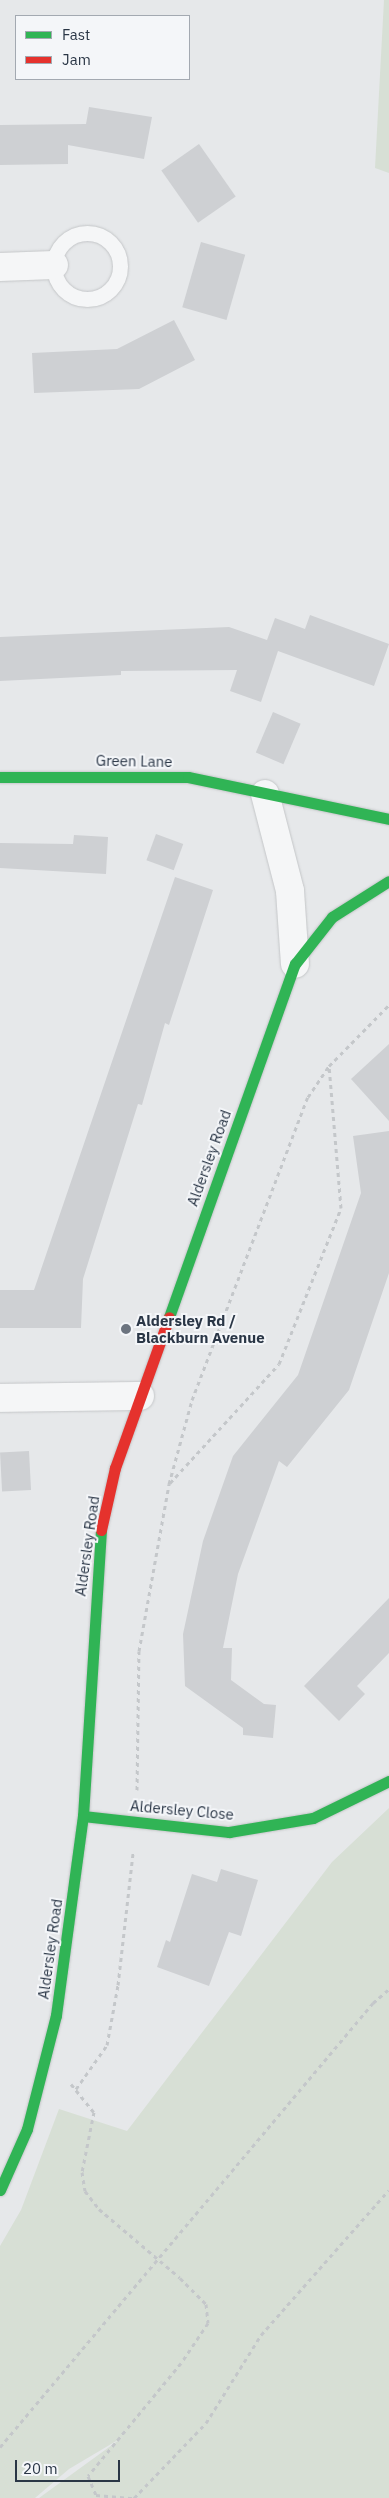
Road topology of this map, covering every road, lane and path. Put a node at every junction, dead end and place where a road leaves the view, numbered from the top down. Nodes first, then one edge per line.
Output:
1 (54, 265) junction
2 (0, 267) edge
3 (0, 777) edge
4 (266, 794) junction
5 (389, 819) edge
6 (389, 881) edge
7 (295, 964) junction
8 (389, 1005) edge
9 (329, 1066) junction
10 (140, 1396) junction
11 (0, 1398) edge
12 (169, 1484) junction
13 (389, 1781) edge
14 (83, 1816) junction
15 (137, 1820) junction
16 (389, 1989) edge
17 (47, 2062) junction
18 (76, 2089) junction
19 (0, 2190) edge
20 (389, 2190) edge
21 (0, 2447) edge

1 - 1 lane
1 - 2 street
3 - 4 street, Green Lane
4 - 5 street, Green Lane
4 - 7 street
6 - 7 street, Aldersley Road
7 - 10 street, Aldersley Road
8 - 9 path
9 - 12 path
9 - 12 path
10 - 11 street
10 - 14 street, Aldersley Road
12 - 15 path
13 - 15 street, Aldersley Close
14 - 15 street, Aldersley Close
14 - 17 street, Aldersley Road
15 - 18 path
16 - 21 path
17 - 18 path
17 - 19 street, Aldersley Road
18 - 20 path, bridge

